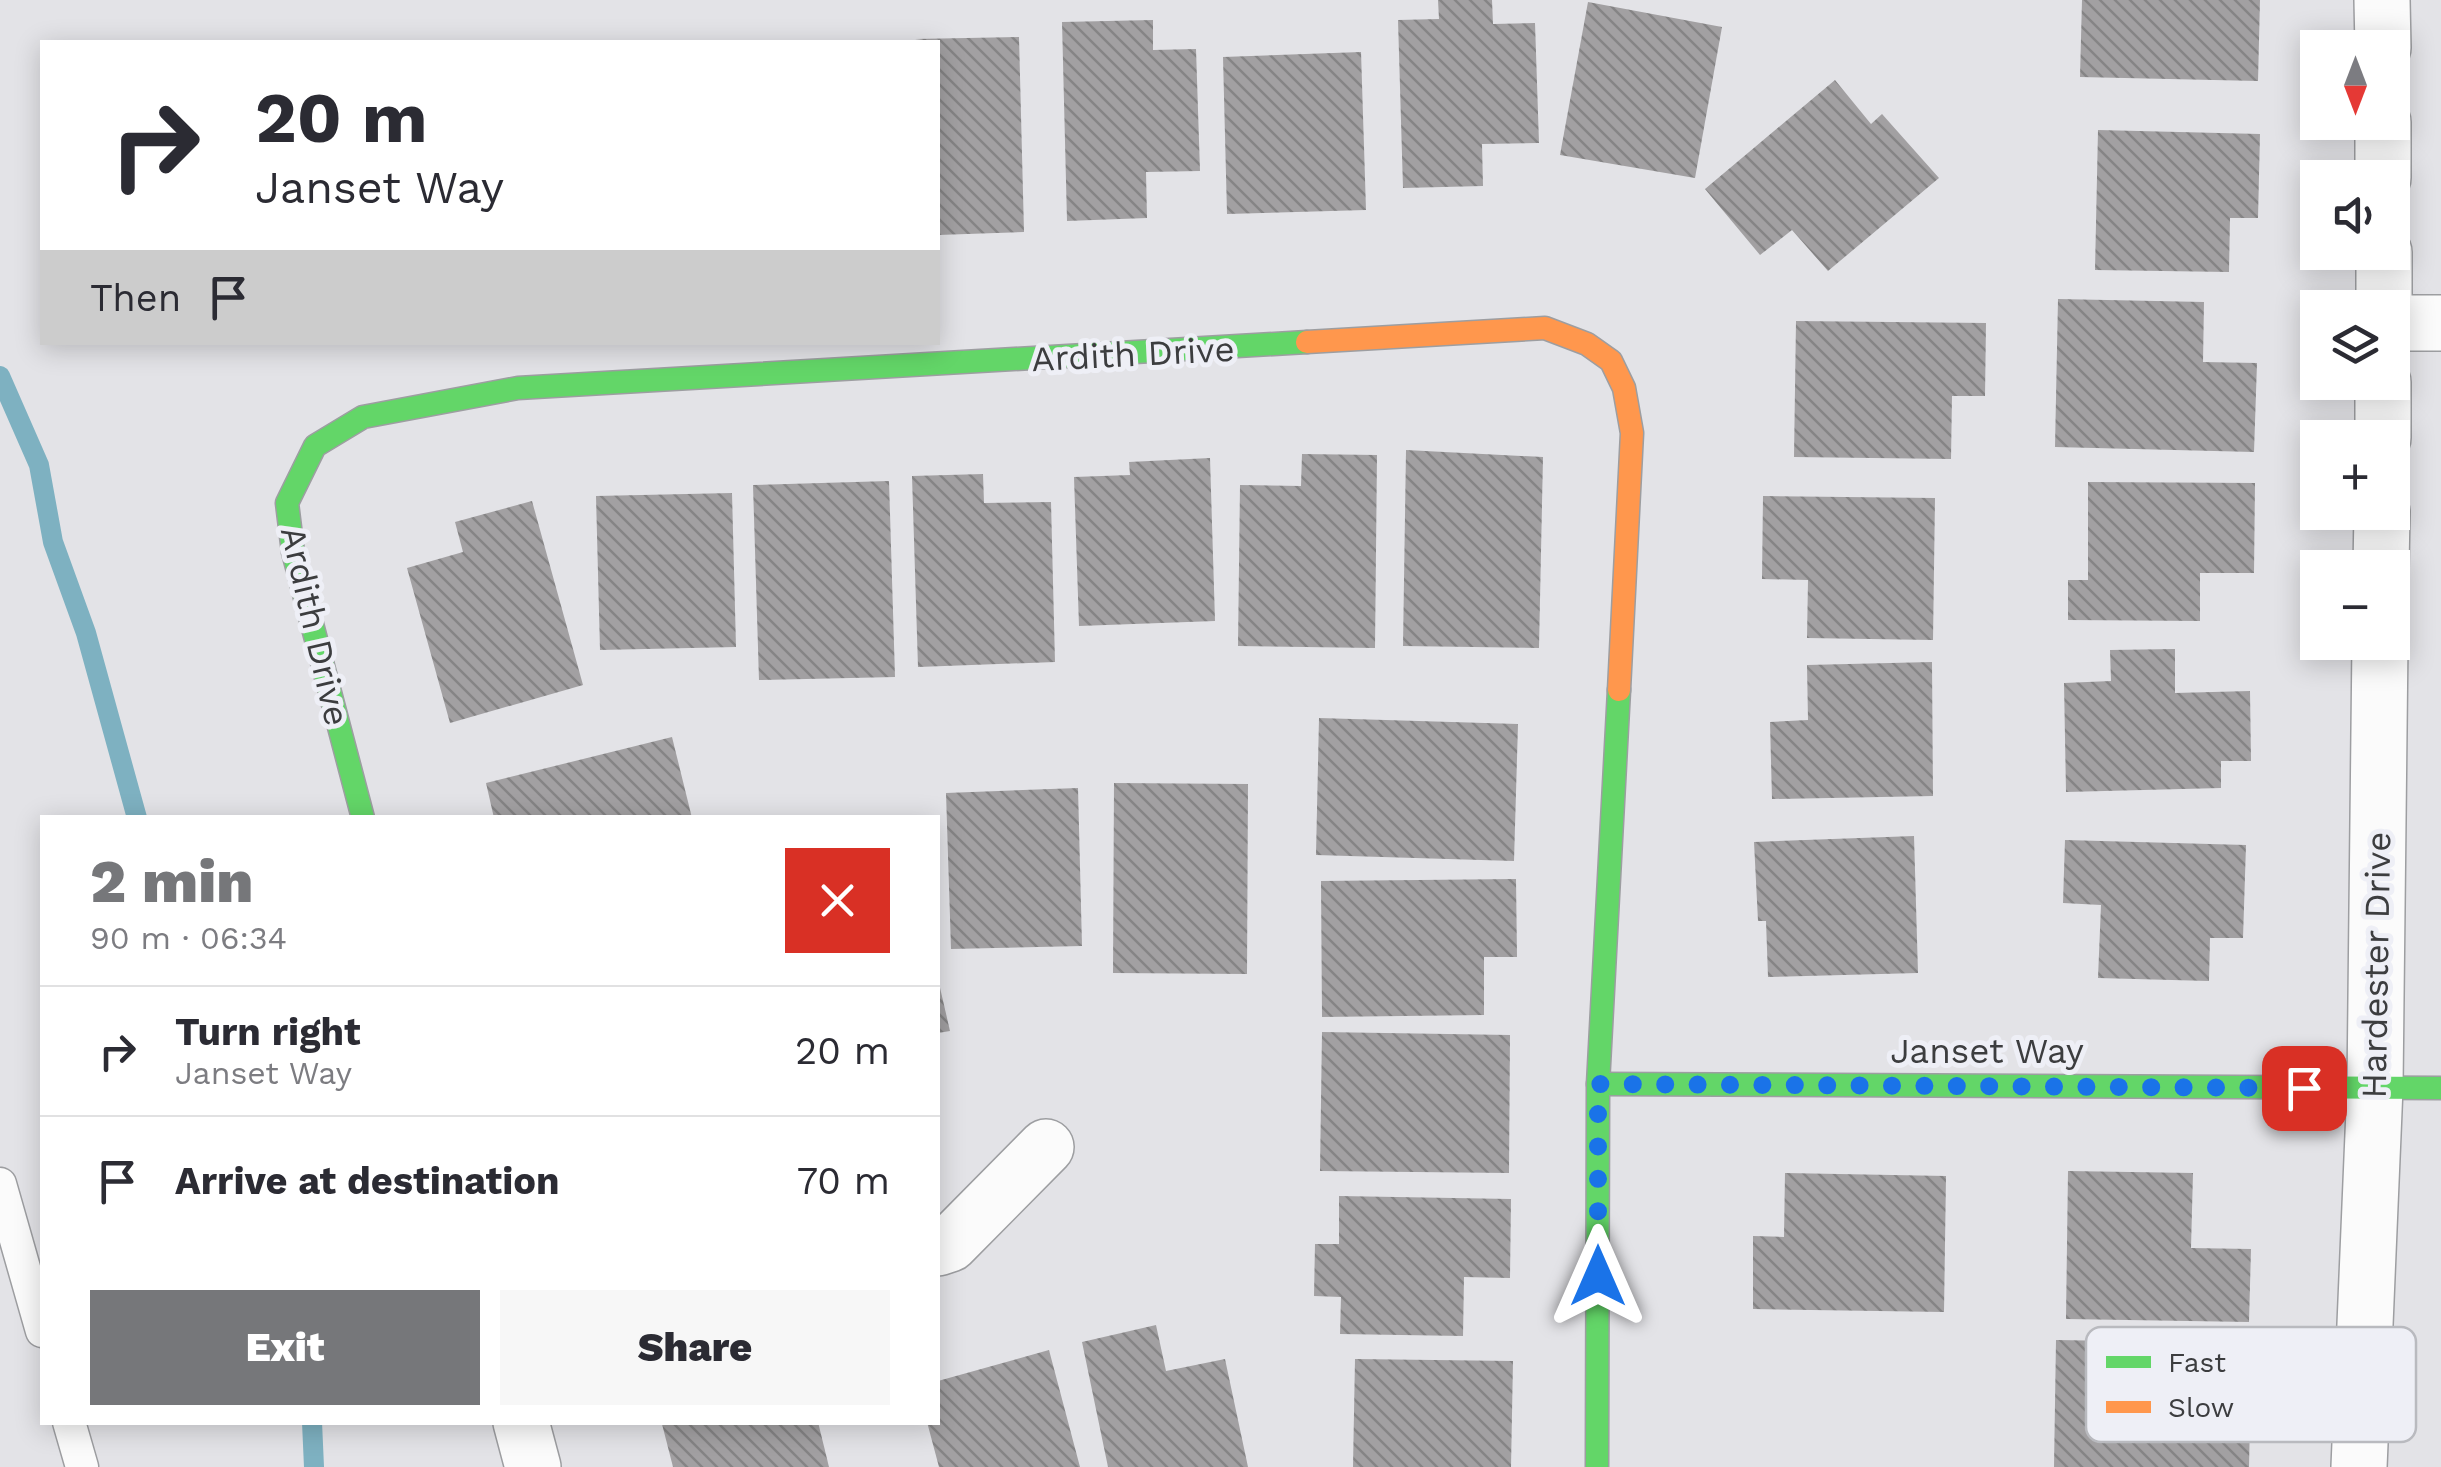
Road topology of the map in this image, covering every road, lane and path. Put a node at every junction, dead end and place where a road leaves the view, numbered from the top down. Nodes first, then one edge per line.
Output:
1 (2382, 0) edge
2 (2382, 30) edge
3 (2410, 323) edge
4 (2441, 323) edge
5 (2380, 660) edge
6 (362, 815) edge
7 (1598, 1084) junction
8 (2374, 1088) junction
9 (2441, 1088) edge
10 (1046, 1146) dead end
11 (0, 1184) edge
12 (940, 1247) edge
13 (40, 1324) edge
14 (2365, 1327) edge
15 (70, 1425) edge
16 (523, 1425) edge
17 (2360, 1442) edge
18 (82, 1467) edge
19 (533, 1467) edge
20 (1596, 1467) edge
21 (2359, 1467) edge

1 - 2 street
3 - 4 street
5 - 8 street, Hardester Drive
6 - 7 street, Ardith Drive
7 - 8 street, Janset Way
7 - 20 street, Ardith Drive
8 - 9 street, Janset Way
8 - 14 street, Hardester Drive
10 - 12 street
11 - 13 lane
15 - 18 lane
16 - 19 street
17 - 21 street, Hardester Drive

